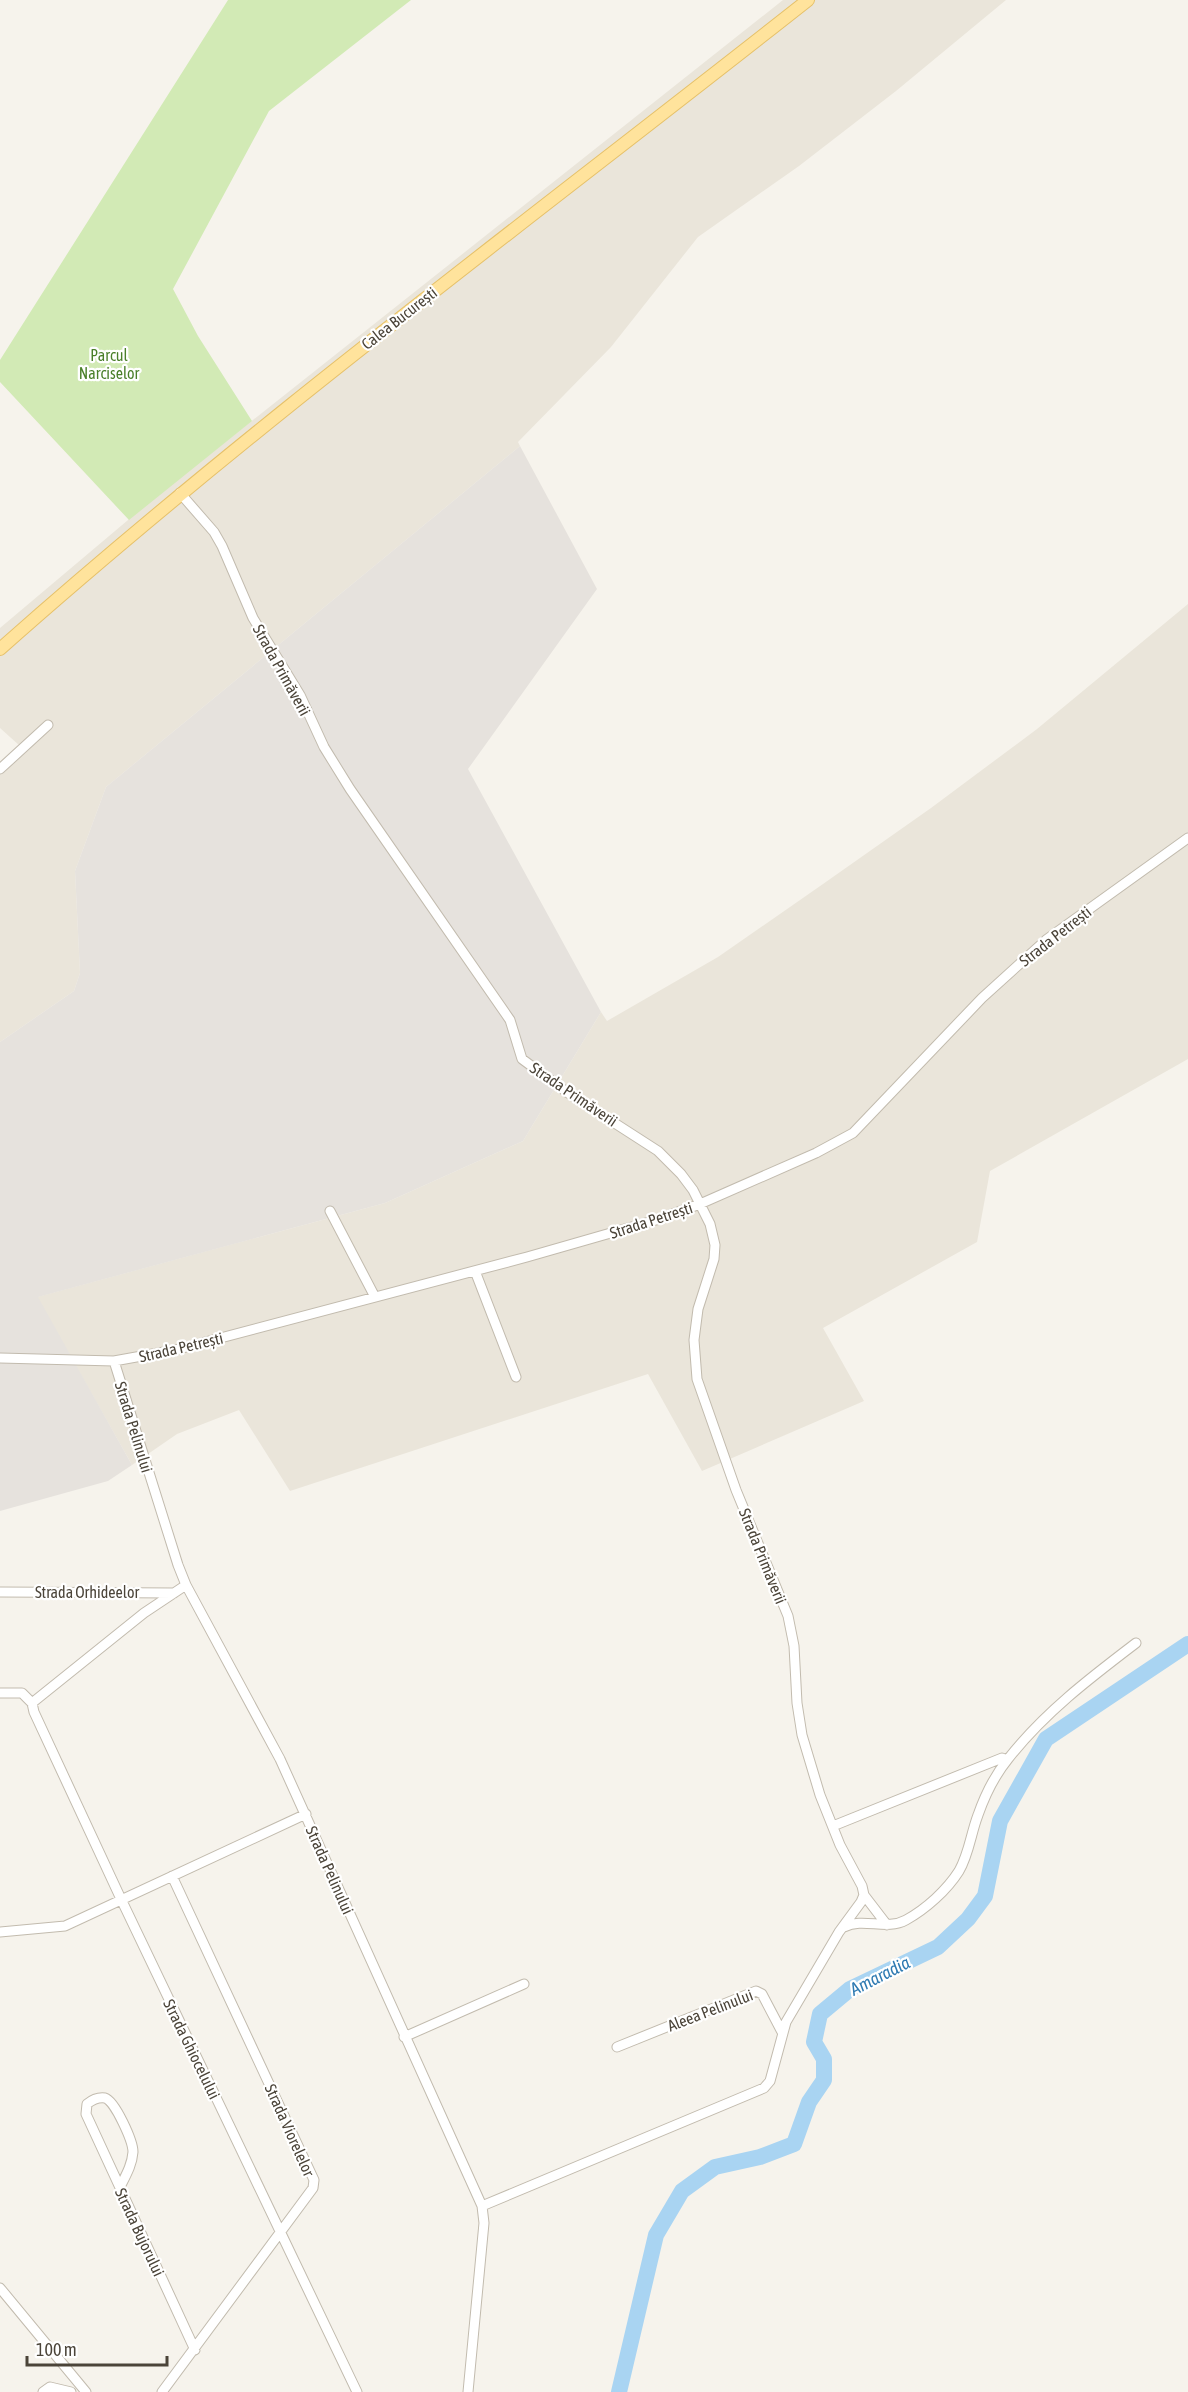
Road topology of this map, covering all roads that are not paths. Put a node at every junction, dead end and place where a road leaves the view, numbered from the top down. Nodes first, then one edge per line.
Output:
1 (808, 0) edge
2 (180, 493) junction
3 (0, 649) edge
4 (48, 725) dead end
5 (0, 769) edge
6 (1188, 838) edge
7 (700, 1204) junction
8 (330, 1211) dead end
9 (475, 1271) junction
10 (375, 1297) junction
11 (0, 1358) edge
12 (114, 1361) junction
13 (516, 1377) dead end
14 (186, 1585) junction
15 (0, 1592) edge
16 (174, 1593) junction
17 (1136, 1643) dead end
18 (0, 1693) edge
19 (32, 1703) junction
20 (1007, 1760) junction
21 (306, 1814) junction
22 (832, 1826) junction
23 (172, 1876) junction
24 (864, 1894) junction
25 (121, 1899) junction
26 (887, 1925) junction
27 (842, 1928) junction
28 (0, 1932) edge
29 (524, 1984) dead end
30 (782, 2032) junction
31 (404, 2037) junction
32 (617, 2047) dead end
33 (120, 2187) junction
34 (482, 2206) junction
35 (280, 2233) junction
36 (0, 2288) edge
37 (195, 2350) junction
38 (79, 2391) edge
39 (43, 2392) edge
40 (162, 2392) edge
41 (357, 2392) edge
42 (468, 2392) edge

1 - 2 main road, Calea București
2 - 3 main road, Calea București
2 - 7 street, Strada Primăverii
4 - 5 street
6 - 7 street, Strada Petrești
7 - 9 street, Strada Petrești
7 - 22 street, Strada Primăverii
8 - 10 street
9 - 10 street, Strada Petrești
9 - 13 street
10 - 12 street, Strada Petrești
11 - 12 street, Strada Petrești
12 - 14 street, Strada Pelinului
14 - 16 street
14 - 21 street, Strada Pelinului
15 - 16 street, Strada Orhideelor
16 - 19 street
17 - 20 street
18 - 19 street
19 - 25 street, Strada Ghiocelului
20 - 22 street
20 - 26 street
21 - 23 street
21 - 31 street, Strada Pelinului
22 - 24 street, Strada Primăverii
23 - 25 street
23 - 35 street, Strada Viorelelor
24 - 26 street, Strada Primăverii
24 - 27 street
25 - 28 street
25 - 35 street, Strada Ghiocelului
26 - 27 street
27 - 30 street
29 - 31 street
30 - 32 street, Aleea Pelinului
30 - 34 street
31 - 34 street, Strada Pelinului
33 - 33 street, Strada Bujorului
33 - 37 street, Strada Bujorului
34 - 42 street, Strada Pelinului
35 - 37 street, Strada Viorelelor
35 - 41 street, Strada Ghiocelului
36 - 38 street
37 - 40 street, Strada Viorelelor
38 - 39 street

